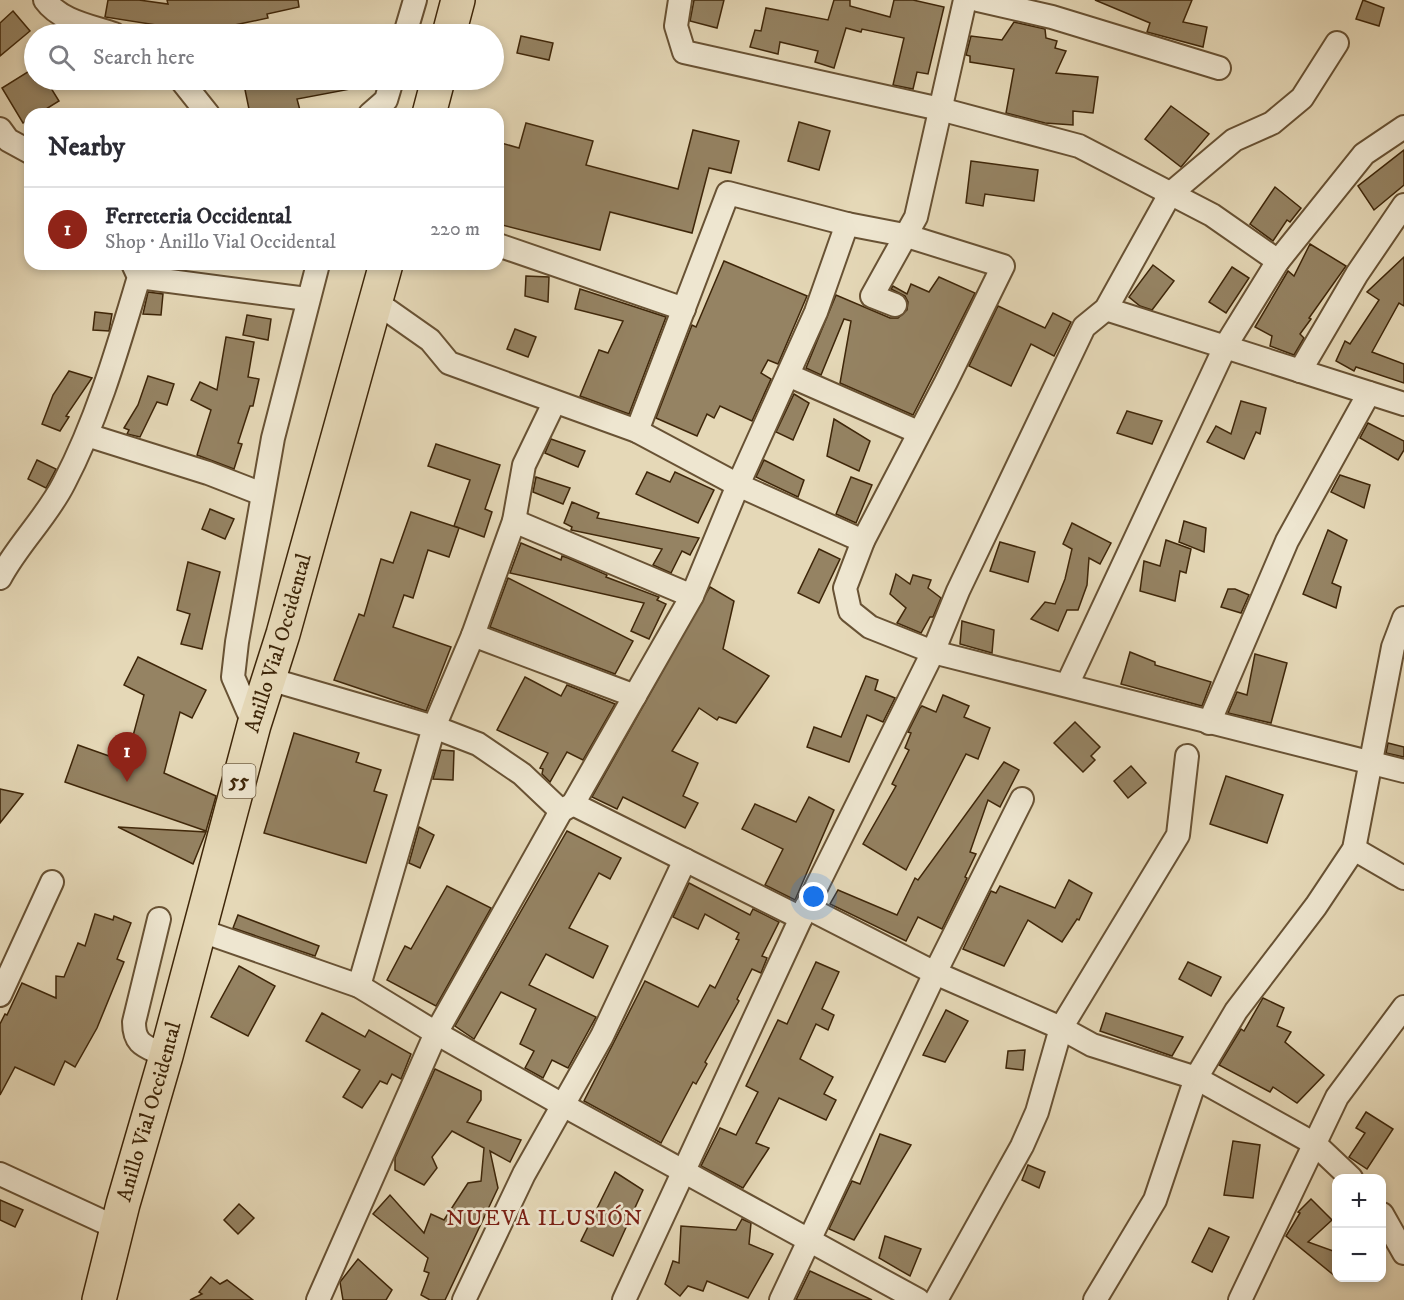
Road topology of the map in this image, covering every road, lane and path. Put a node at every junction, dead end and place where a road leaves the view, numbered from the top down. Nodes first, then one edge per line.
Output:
1 (45, 0) edge
2 (415, 0) edge
3 (458, 0) edge
4 (680, 0) edge
5 (965, 0) edge
6 (978, 0) edge
7 (84, 24) edge
8 (408, 24) edge
9 (452, 24) edge
10 (1337, 43) dead end
11 (1219, 68) dead end
12 (189, 90) edge
13 (390, 90) edge
14 (435, 90) edge
15 (203, 108) edge
16 (377, 108) edge
17 (431, 108) edge
18 (940, 109) junction
19 (1404, 127) edge
20 (0, 129) edge
21 (24, 149) edge
22 (1170, 194) junction
23 (1404, 205) edge
24 (847, 224) junction
25 (904, 235) junction
26 (504, 247) edge
27 (1278, 261) junction
28 (136, 270) edge
29 (316, 270) edge
30 (384, 270) edge
31 (307, 298) junction
32 (376, 302) junction
33 (895, 305) dead end
34 (684, 309) junction
35 (1106, 309) junction
36 (1226, 345) junction
37 (1300, 371) junction
38 (788, 375) junction
39 (1369, 393) junction
40 (554, 403) junction
41 (1404, 404) edge
42 (637, 431) junction
43 (918, 432) junction
44 (87, 435) junction
45 (738, 486) junction
46 (262, 494) junction
47 (514, 521) junction
48 (862, 541) junction
49 (0, 578) edge
50 (692, 596) junction
51 (1404, 618) edge
52 (473, 635) junction
53 (933, 652) junction
54 (269, 679) junction
55 (1067, 685) junction
56 (635, 696) junction
57 (1209, 723) junction
58 (254, 725) junction
59 (434, 727) junction
60 (1187, 756) dead end
61 (1370, 763) junction
62 (1404, 771) edge
63 (1022, 799) dead end
64 (567, 808) junction
65 (1354, 849) junction
66 (685, 860) junction
67 (1404, 878) edge
68 (52, 882) dead end
69 (803, 912) junction
70 (159, 918) dead end
71 (199, 930) junction
72 (935, 973) junction
73 (359, 986) junction
74 (0, 995) edge
75 (1404, 1007) edge
76 (1061, 1028) junction
77 (436, 1034) junction
78 (166, 1056) junction
79 (1196, 1078) junction
80 (561, 1104) junction
81 (1315, 1144) junction
82 (684, 1172) junction
83 (0, 1173) edge
84 (1346, 1174) edge
85 (1386, 1221) edge
86 (117, 1228) junction
87 (811, 1241) junction
88 (1404, 1253) edge
89 (99, 1300) edge
90 (318, 1300) edge
91 (464, 1300) edge
92 (624, 1300) edge
93 (781, 1300) edge
94 (918, 1300) edge
95 (936, 1300) edge
96 (1095, 1300) edge
97 (1240, 1300) edge

1 - 7 street
2 - 8 street
3 - 9 highway
4 - 18 street
5 - 18 street
6 - 11 street
10 - 22 street
12 - 15 street
13 - 16 street
14 - 17 highway
18 - 22 street
18 - 25 street
19 - 27 street
20 - 21 street
22 - 27 street
22 - 35 street
23 - 37 street
24 - 25 street
24 - 34 street
24 - 38 street
25 - 33 street
25 - 43 street
26 - 34 street
27 - 36 street
28 - 31 street
28 - 44 street
29 - 31 street
30 - 32 highway, Anillo Vial Occidental / 55
31 - 46 street
32 - 40 street
32 - 54 highway, Anillo Vial Occidental / 55
34 - 42 street
35 - 36 street
35 - 53 street
36 - 37 street
36 - 55 street
37 - 39 street
38 - 43 street
38 - 45 street
39 - 41 street
39 - 57 street
40 - 42 street
40 - 47 street
42 - 45 street
43 - 48 street
44 - 46 street
44 - 49 street
45 - 48 street
45 - 50 street
46 - 58 street
47 - 50 street
47 - 52 street
48 - 53 street
50 - 56 street
51 - 61 street
52 - 56 street
52 - 59 street
53 - 55 street
53 - 69 street
54 - 58 highway, Anillo Vial Occidental / 55
54 - 59 street
55 - 57 street
56 - 64 street
57 - 61 street
58 - 71 highway, Anillo Vial Occidental / 55
59 - 64 street
59 - 73 street
60 - 76 street
61 - 62 street
61 - 65 street
63 - 72 street
64 - 66 street
64 - 77 street
65 - 67 street
65 - 79 street
66 - 69 street
66 - 80 street
68 - 74 street
69 - 72 street
69 - 82 street
70 - 78 street
71 - 73 street
71 - 78 highway, Anillo Vial Occidental / 55
72 - 76 street
72 - 87 street
73 - 77 street
75 - 81 street
76 - 79 street
76 - 95 street
77 - 80 street
77 - 90 street
78 - 86 highway, Anillo Vial Occidental / 55
79 - 81 street
79 - 96 street
80 - 82 street
80 - 91 street
81 - 84 street
81 - 97 street
82 - 87 street
82 - 92 street
83 - 86 street
85 - 88 street
86 - 89 highway, Anillo Vial Occidental / 55
87 - 93 street
87 - 94 street

